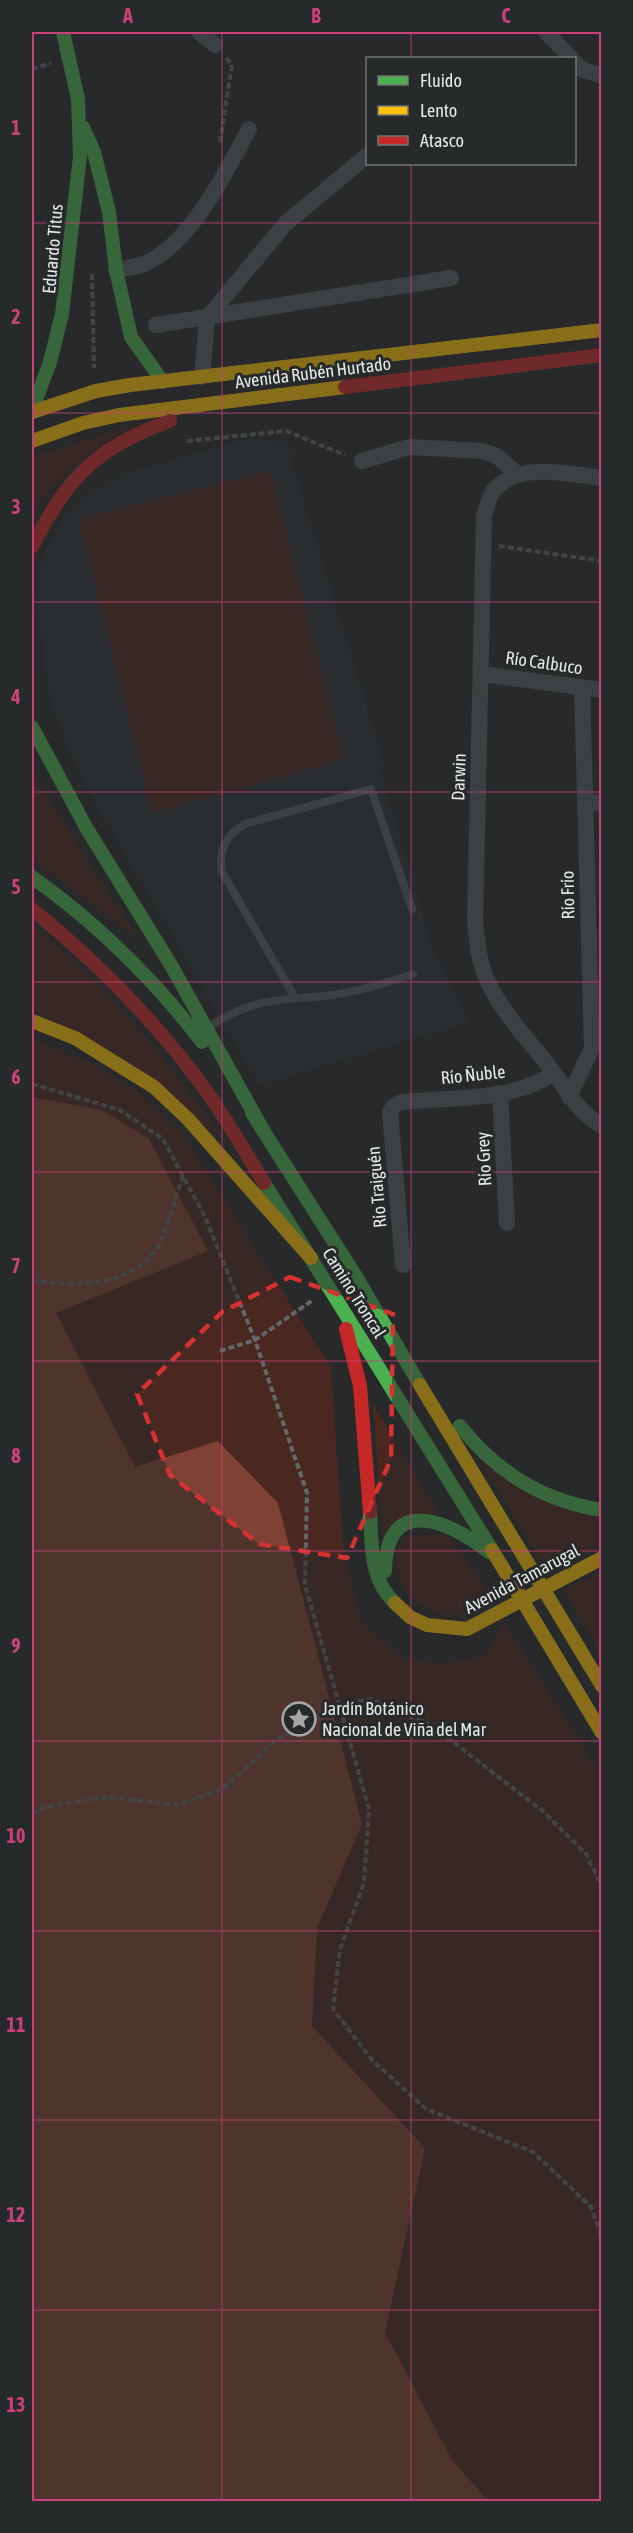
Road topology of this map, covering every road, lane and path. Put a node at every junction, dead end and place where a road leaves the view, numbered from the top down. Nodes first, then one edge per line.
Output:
1 (63, 32) edge
2 (199, 32) edge
3 (546, 32) edge
4 (214, 45) joint
5 (570, 57) edge
6 (576, 63) edge
7 (602, 76) edge
8 (81, 122) junction
9 (249, 129) dead end
10 (220, 143) dead end
11 (366, 157) edge
12 (92, 212) junction
13 (117, 270) junction
14 (451, 278) dead end
15 (207, 318) junction
16 (156, 326) dead end
17 (602, 330) edge
18 (602, 355) edge
19 (202, 377) junction
20 (163, 382) junction
21 (230, 401) junction
22 (32, 411) edge
23 (32, 441) edge
24 (186, 441) dead end
25 (362, 461) joint
26 (517, 474) junction
27 (602, 478) edge
28 (483, 544) junction
29 (32, 547) edge
30 (602, 561) edge
31 (482, 674) junction
32 (582, 688) junction
33 (602, 690) edge
34 (32, 727) edge
35 (593, 802) edge
36 (32, 877) edge
37 (32, 909) edge
38 (411, 909) dead end
39 (414, 974) dead end
40 (294, 996) junction
41 (32, 1021) edge
42 (207, 1029) junction
43 (554, 1072) junction
44 (32, 1084) edge
45 (500, 1093) junction
46 (569, 1097) junction
47 (394, 1106) joint
48 (602, 1126) edge
49 (263, 1130) junction
50 (183, 1175) junction
51 (507, 1223) dead end
52 (311, 1258) junction
53 (403, 1265) dead end
54 (32, 1280) edge
55 (330, 1287) junction
56 (340, 1303) junction
57 (372, 1303) junction
58 (255, 1340) junction
59 (220, 1351) dead end
60 (602, 1510) edge
61 (602, 1558) edge
62 (502, 1566) junction
63 (395, 1603) junction
64 (602, 1686) edge
65 (340, 1705) junction
66 (602, 1732) edge
67 (32, 1814) edge
68 (602, 1886) edge
69 (602, 2238) edge

1 - 8 main road, Eduardo Titus
2 - 4 street
3 - 5 street
4 - 10 path
6 - 7 street
8 - 12 main road, Eduardo Titus
8 - 12 main road, Eduardo Titus
9 - 13 street
11 - 15 street
12 - 13 main road, Eduardo Titus
12 - 22 main road, Eduardo Titus
13 - 20 main road, Eduardo Titus
14 - 15 street
15 - 16 street
15 - 19 street
17 - 19 main road, Avenida Rubén Hurtado
18 - 21 main road, Avenida Rubén Hurtado
19 - 20 main road, Avenida Rubén Hurtado
20 - 22 main road, Avenida Rubén Hurtado
21 - 23 main road, Avenida Rubén Hurtado
21 - 29 main road
24 - 25 path
25 - 26 street
26 - 27 street
26 - 28 street, Darwin
28 - 30 path
28 - 31 street, Darwin
31 - 32 street, Río Calbuco
31 - 43 street, Darwin
32 - 33 street, Río Calbuco
32 - 35 street, Río Frío
34 - 42 main road
35 - 46 street, Río Frío
36 - 49 main road, Camino Troncal
37 - 52 main road, Camino Troncal
38 - 40 lane
39 - 40 lane
40 - 42 lane
41 - 52 main road
42 - 49 main road
43 - 45 street, Río Ñuble
43 - 46 street, Darwin
44 - 50 path
45 - 47 street, Río Ñuble
45 - 51 street, Río Grey
46 - 48 street, Darwin
47 - 53 street, Río Traiguén
49 - 57 main road, Camino Troncal
50 - 54 path
50 - 58 path
52 - 55 main road, Camino Troncal
55 - 56 main road, Camino Troncal
55 - 58 path
56 - 62 main road, Camino Troncal
56 - 63 main road, Avenida Tamarugal
57 - 60 main road
57 - 64 main road, Camino Troncal
58 - 59 path
58 - 65 path
61 - 63 main road, Avenida Tamarugal
62 - 63 main road
62 - 66 main road, Camino Troncal
65 - 67 path
65 - 68 path
65 - 69 path

